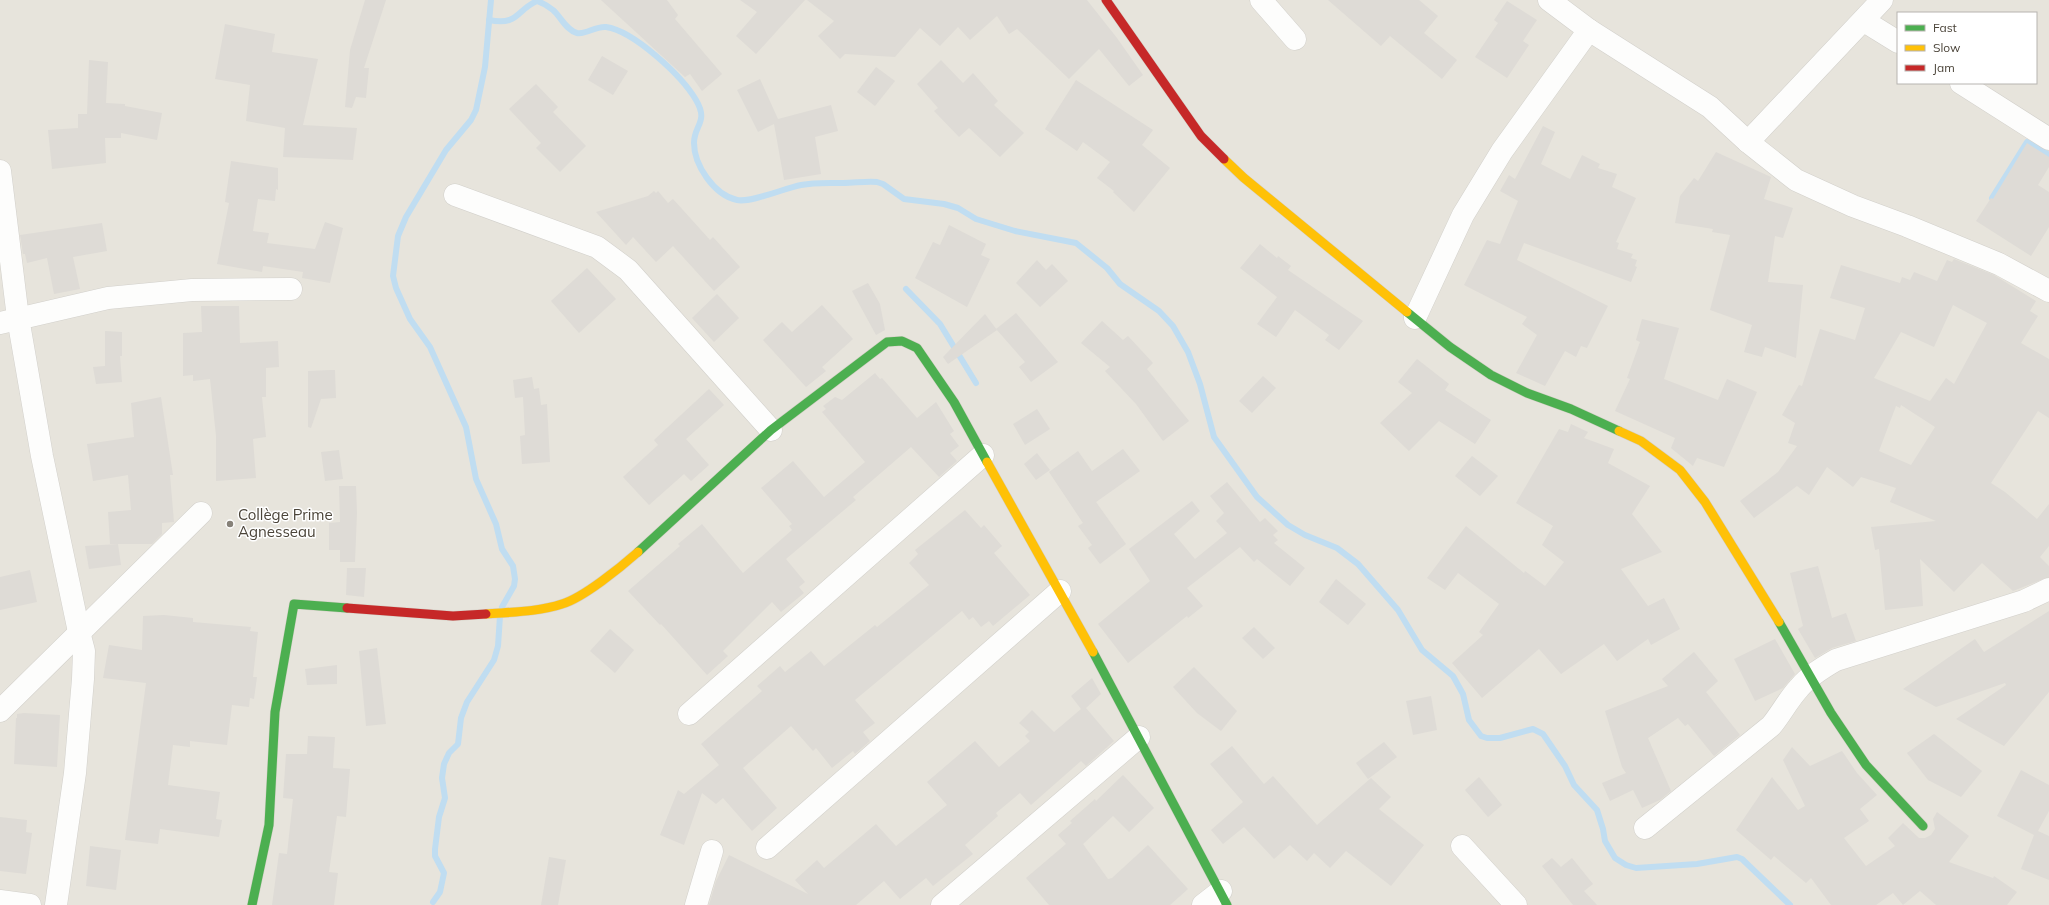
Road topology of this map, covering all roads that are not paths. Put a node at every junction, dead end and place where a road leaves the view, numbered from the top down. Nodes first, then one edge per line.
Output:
1 (1106, 0) edge
2 (1261, 0) edge
3 (1549, 0) edge
4 (1882, 0) edge
5 (1864, 21) junction
6 (1589, 30) junction
7 (1295, 39) dead end
8 (1897, 41) edge
9 (1963, 84) edge
10 (2049, 140) edge
11 (1748, 142) junction
12 (0, 171) edge
13 (455, 195) dead end
14 (291, 289) dead end
15 (2049, 290) edge
16 (1414, 318) junction
17 (9, 320) edge
18 (771, 430) junction
19 (983, 455) junction
20 (201, 513) dead end
21 (2049, 589) edge
22 (1060, 591) junction
23 (79, 632) junction
24 (1811, 676) junction
25 (0, 711) edge
26 (689, 714) dead end
27 (1139, 737) junction
28 (1923, 826) dead end
29 (1645, 828) dead end
30 (1462, 846) dead end
31 (767, 848) dead end
32 (712, 850) dead end
33 (1224, 898) edge
34 (0, 901) edge
35 (30, 905) edge
36 (56, 905) edge
37 (252, 905) edge
38 (696, 905) edge
39 (942, 905) edge
40 (1204, 905) edge
41 (1516, 905) edge

1 - 16 street
2 - 7 street
3 - 6 street
4 - 5 street
5 - 8 street
5 - 11 street
6 - 11 street
6 - 16 street
9 - 10 street
11 - 15 street
12 - 17 street
13 - 18 street
14 - 17 street
16 - 24 street
17 - 23 street
18 - 19 street
18 - 37 street
19 - 22 street
19 - 26 street
20 - 23 street
21 - 24 street
22 - 27 street
22 - 31 street
23 - 25 street
23 - 36 street
24 - 28 street
24 - 29 street
27 - 33 street
27 - 39 street
30 - 41 street
32 - 38 street
33 - 40 street
34 - 35 street

